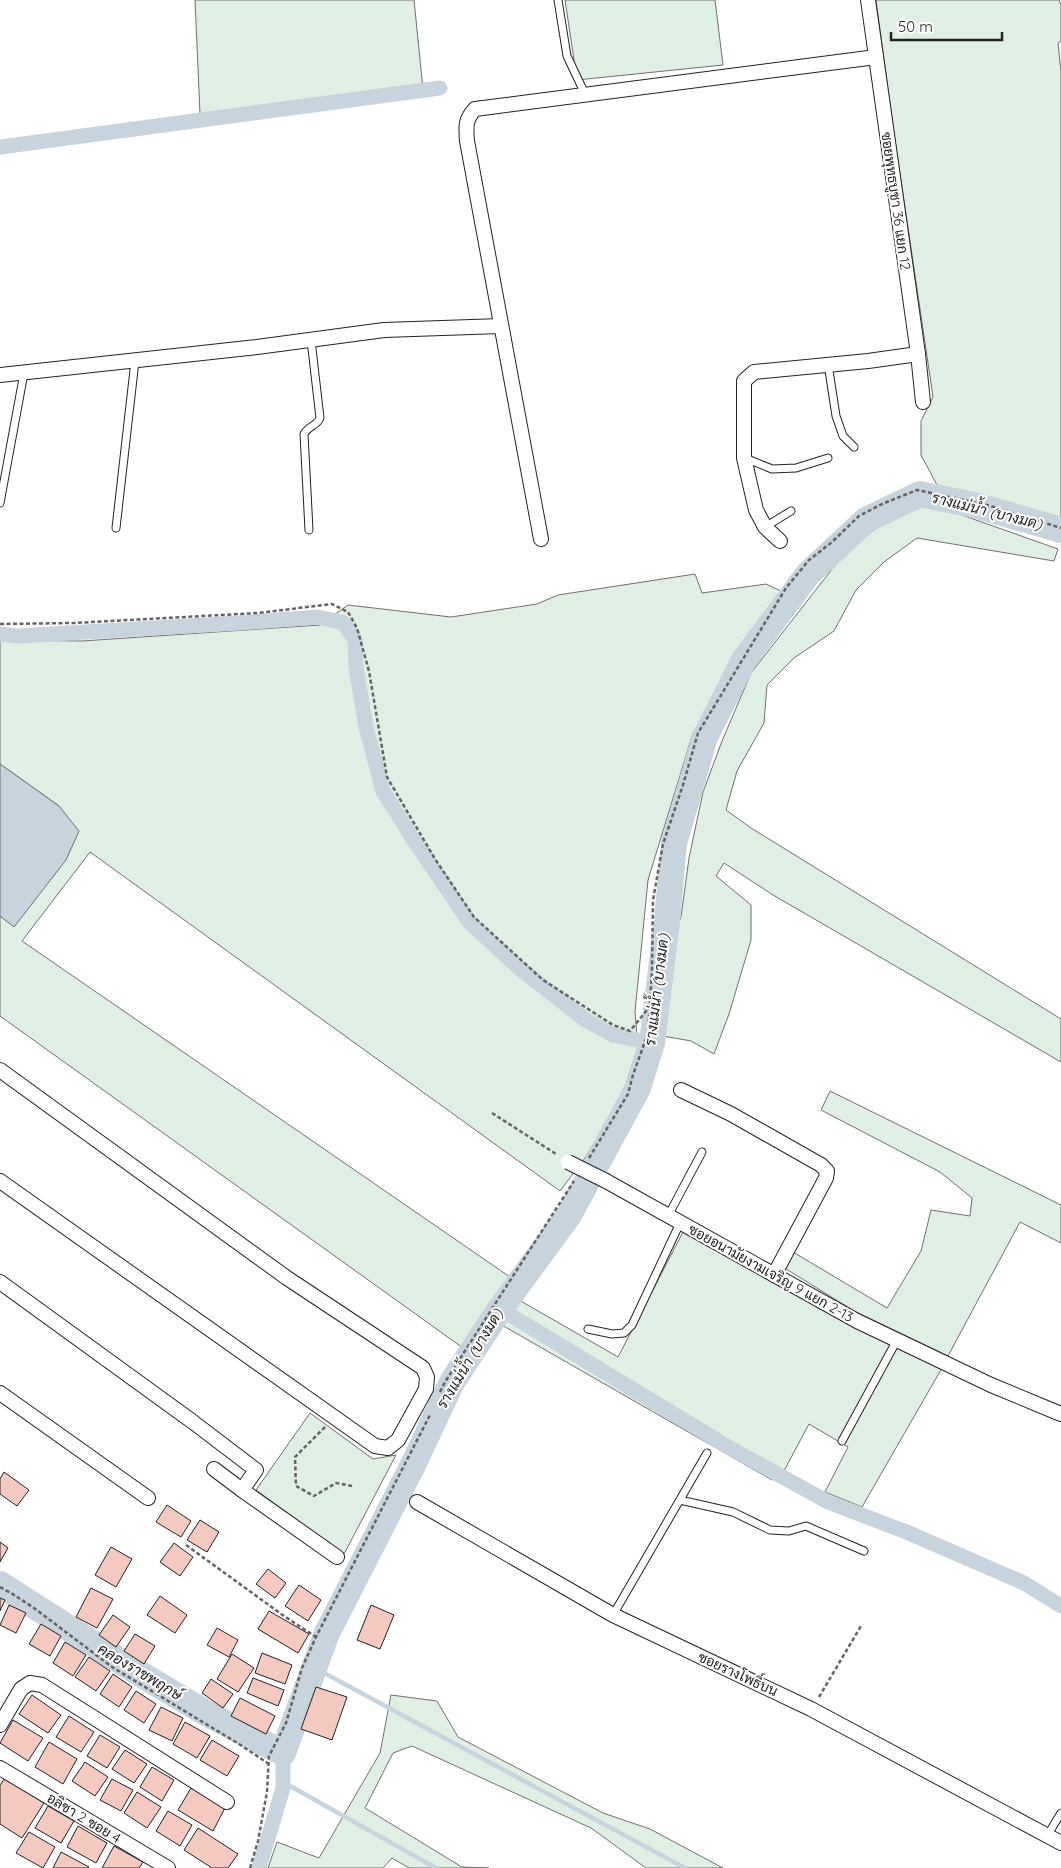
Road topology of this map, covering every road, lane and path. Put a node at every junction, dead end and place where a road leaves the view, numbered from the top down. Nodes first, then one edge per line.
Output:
1 (558, 0) edge
2 (868, 0) edge
3 (876, 57) junction
4 (585, 94) junction
5 (502, 326) junction
6 (311, 340) junction
7 (918, 354) junction
8 (135, 361) junction
9 (828, 364) junction
10 (24, 373) junction
11 (0, 375) edge
12 (923, 402) dead end
13 (854, 447) dead end
14 (744, 458) junction
15 (828, 458) dead end
16 (0, 503) edge
17 (791, 512) dead end
18 (765, 527) junction
19 (116, 528) dead end
20 (1061, 528) edge
21 (309, 530) dead end
22 (541, 539) dead end
23 (780, 541) dead end
24 (0, 624) edge
25 (648, 1009) junction
26 (0, 1070) edge
27 (681, 1090) dead end
28 (492, 1113) dead end
29 (702, 1152) dead end
30 (587, 1160) dead end
31 (568, 1162) joint
32 (577, 1176) dead end
33 (0, 1181) edge
34 (674, 1219) junction
35 (774, 1275) junction
36 (0, 1282) edge
37 (588, 1329) dead end
38 (897, 1340) junction
39 (0, 1393) edge
40 (438, 1397) dead end
41 (431, 1412) dead end
42 (1061, 1414) edge
43 (334, 1416) junction
44 (842, 1442) dead end
45 (707, 1453) dead end
46 (214, 1470) dead end
47 (352, 1486) dead end
48 (242, 1490) junction
49 (148, 1498) dead end
50 (680, 1500) junction
51 (417, 1502) dead end
52 (186, 1545) dead end
53 (864, 1551) dead end
54 (337, 1557) dead end
55 (0, 1587) edge
56 (613, 1615) junction
57 (861, 1626) dead end
58 (316, 1637) junction
59 (812, 1710) junction
60 (0, 1725) edge
61 (269, 1764) junction
62 (0, 1768) edge
63 (228, 1802) dead end
64 (1061, 1814) edge
65 (1048, 1836) junction
66 (1061, 1843) edge
67 (168, 1868) edge
68 (250, 1868) edge

1 - 4 lane
2 - 3 street, ซอยพุทธบูชา 36 แยก 12
3 - 4 street
3 - 7 street, ซอยพุทธบูชา 36 แยก 12
4 - 5 street
5 - 6 street
5 - 22 street
6 - 8 street
6 - 21 lane
7 - 9 street
7 - 12 street, ซอยพุทธบูชา 36 แยก 12
8 - 10 street
8 - 19 lane
9 - 13 lane
9 - 14 street
10 - 11 street
10 - 16 lane
14 - 15 lane
14 - 18 street
17 - 18 lane
18 - 23 street
20 - 25 path
24 - 25 path
25 - 30 path
26 - 43 street
27 - 35 street
28 - 31 path
29 - 34 lane
31 - 34 street, ซอยอนามัยงามเจริญ 9 แยก 2-13, bridge
32 - 40 path
33 - 43 street
34 - 35 street, ซอยอนามัยงามเจริญ 9 แยก 2-13
34 - 37 lane
35 - 38 street, ซอยอนามัยงามเจริญ 9 แยก 2-13
36 - 48 street
38 - 42 street, ซอยอนามัยงามเจริญ 9 แยก 2-13
38 - 44 lane
39 - 49 street
41 - 58 path
43 - 47 path
45 - 50 lane
46 - 48 street
48 - 54 street
50 - 53 lane
50 - 56 lane
51 - 56 street, ซอยรางโพธิ์บน
52 - 58 path
55 - 61 path
56 - 59 street, ซอยรางโพธิ์บน
57 - 59 path
58 - 61 path
59 - 65 street, ซอยรางโพธิ์บน
60 - 63 street
61 - 68 path
62 - 67 street, อลิซา 2 ซอย 4
64 - 65 lane
65 - 66 street, ซอยรางโพธิ์บน

